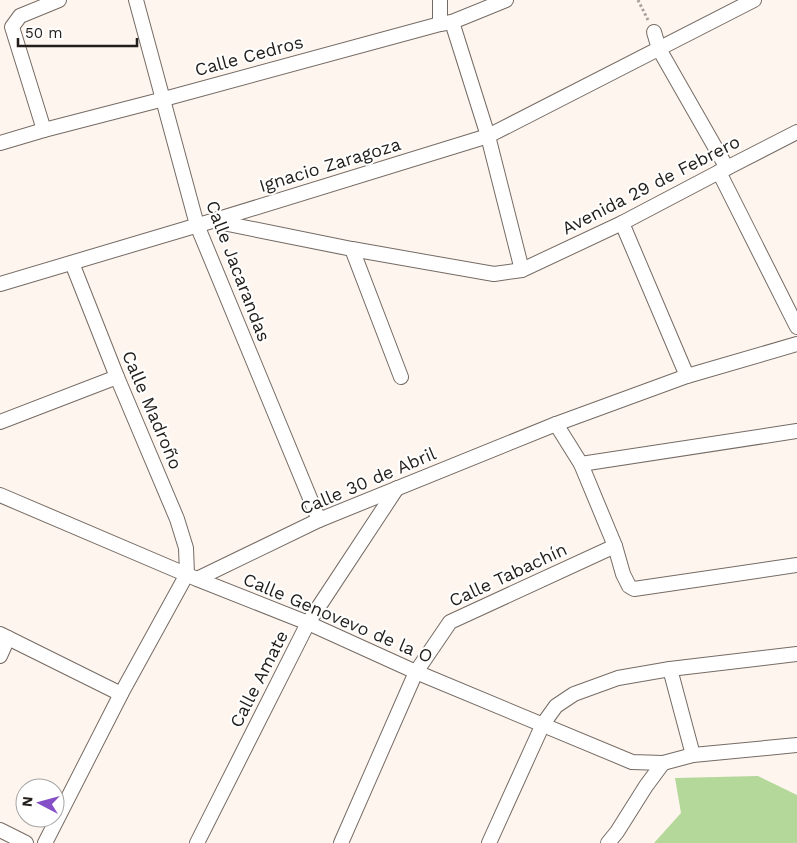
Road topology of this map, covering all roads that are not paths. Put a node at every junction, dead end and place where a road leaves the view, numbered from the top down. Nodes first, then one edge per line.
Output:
1 (58, 0) edge
2 (136, 0) edge
3 (440, 0) edge
4 (506, 0) edge
5 (754, 0) edge
6 (446, 22) junction
7 (654, 32) road end
8 (658, 49) junction
9 (164, 99) junction
10 (44, 130) junction
11 (797, 132) edge
12 (488, 136) junction
13 (0, 143) edge
14 (723, 170) junction
15 (212, 221) junction
16 (622, 224) junction
17 (197, 226) junction
18 (352, 249) junction
19 (72, 263) junction
20 (522, 270) junction
21 (0, 284) edge
22 (797, 327) edge
23 (797, 344) edge
24 (687, 376) junction
25 (117, 377) junction
26 (401, 377) dead end
27 (0, 422) edge
28 (556, 424) junction
29 (797, 431) edge
30 (581, 464) junction
31 (397, 488) junction
32 (0, 495) edge
33 (318, 520) junction
34 (615, 546) junction
35 (797, 565) edge
36 (192, 576) junction
37 (308, 623) junction
38 (4, 636) edge
39 (797, 654) edge
40 (0, 656) edge
41 (670, 669) junction
42 (416, 672) junction
43 (121, 694) junction
44 (543, 724) junction
45 (797, 745) edge
46 (693, 755) junction
47 (663, 764) junction
48 (0, 830) edge
49 (26, 843) edge
50 (45, 843) edge
51 (197, 843) edge
52 (341, 843) edge
53 (489, 843) edge
54 (608, 843) edge

1 - 10 street
2 - 9 street, Calle Jacarandas
3 - 6 street
4 - 6 street, Calle Cedros
5 - 8 street, Ignacio Zaragoza
6 - 9 street, Calle Cedros
6 - 12 street
7 - 8 street
8 - 12 street, Ignacio Zaragoza
8 - 14 street
9 - 10 street, Calle Cedros
9 - 17 street, Calle Jacarandas
10 - 13 street, Calle Cedros
11 - 14 street, Avenida 29 de Febrero
12 - 15 street, Ignacio Zaragoza
12 - 20 street
14 - 16 street, Avenida 29 de Febrero
14 - 22 street
15 - 17 street, Ignacio Zaragoza
15 - 18 street, Avenida 29 de Febrero
16 - 20 street, Avenida 29 de Febrero
16 - 24 street
17 - 19 street, Ignacio Zaragoza
17 - 33 street, Calle Jacarandas
18 - 20 street, Avenida 29 de Febrero
18 - 26 street
19 - 21 street, Ignacio Zaragoza
19 - 25 street, Calle Madroño
23 - 24 street, Calle 30 de Abril
24 - 28 street, Calle 30 de Abril
25 - 27 street
25 - 36 street, Calle Madroño
28 - 30 street
28 - 31 street, Calle 30 de Abril
29 - 30 street
30 - 34 street
31 - 33 street, Calle 30 de Abril
31 - 37 street, Calle Amate
32 - 36 street, Calle Genovevo de la O
33 - 36 street, Calle 30 de Abril
34 - 35 street
34 - 42 street, Calle Tabachín
36 - 37 street, Calle Genovevo de la O
36 - 43 street
37 - 42 street, Calle Genovevo de la O
37 - 51 street, Calle Amate
38 - 40 street
38 - 43 street
39 - 41 street
41 - 44 street
41 - 46 street
42 - 44 street, Calle Genovevo de la O
42 - 52 street, Calle Tabachín
43 - 50 street
44 - 47 street, Calle Genovevo de la O
44 - 53 street
45 - 46 street
46 - 47 street
47 - 54 street
48 - 49 street

